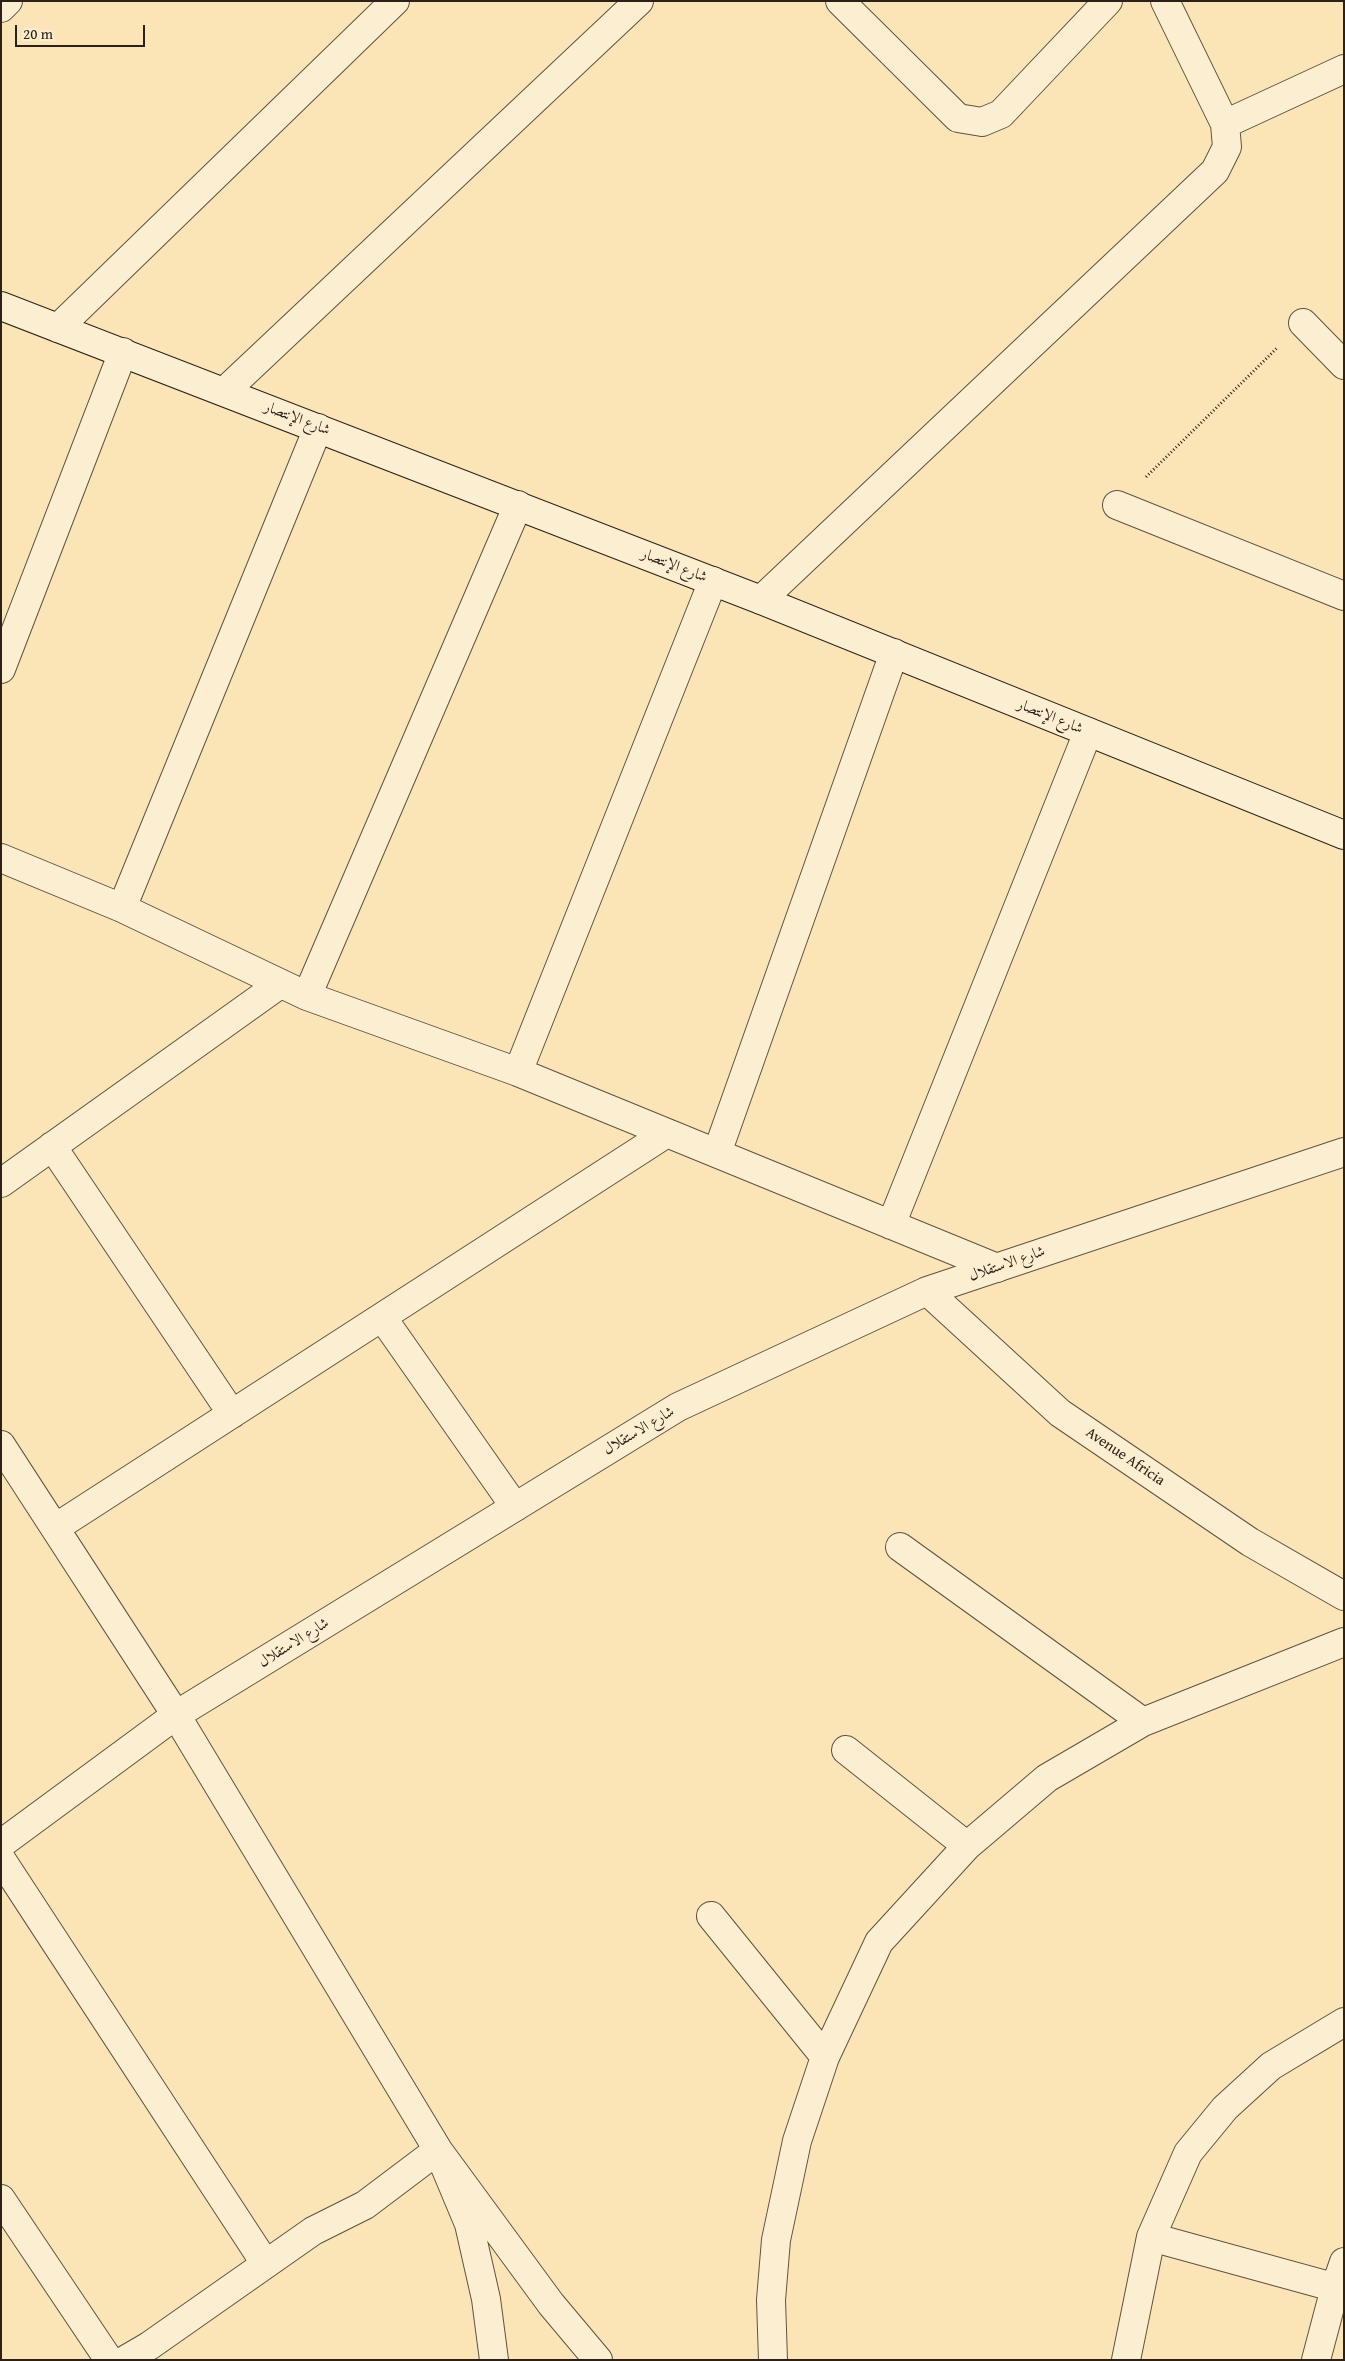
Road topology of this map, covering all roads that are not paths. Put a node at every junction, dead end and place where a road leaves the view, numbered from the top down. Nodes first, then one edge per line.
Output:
1 (8, 1) edge
2 (395, 1) edge
3 (639, 1) edge
4 (840, 1) edge
5 (1108, 1) edge
6 (1165, 1) edge
7 (1, 8) edge
8 (1344, 69) edge
9 (1225, 124) junction
10 (1, 306) edge
11 (1303, 323) road end
12 (58, 328) junction
13 (123, 352) junction
14 (1344, 365) edge
15 (225, 391) junction
16 (318, 428) junction
17 (518, 505) junction
18 (1117, 505) road end
19 (713, 582) junction
20 (1342, 593) edge
21 (761, 600) junction
22 (894, 654) junction
23 (1, 669) edge
24 (1088, 732) junction
25 (1344, 835) edge
26 (1, 858) edge
27 (122, 908) junction
28 (280, 984) junction
29 (307, 996) junction
30 (518, 1072) junction
31 (667, 1133) junction
32 (52, 1146) junction
33 (1344, 1152) edge
34 (717, 1154) junction
35 (1, 1183) edge
36 (891, 1224) junction
37 (997, 1268) junction
38 (927, 1291) junction
39 (382, 1317) junction
40 (232, 1414) junction
41 (1, 1444) edge
42 (515, 1507) junction
43 (55, 1528) junction
44 (900, 1547) dead end
45 (1344, 1596) edge
46 (1344, 1642) edge
47 (176, 1715) junction
48 (1143, 1722) junction
49 (846, 1750) dead end
50 (1, 1844) edge
51 (967, 1846) junction
52 (1, 1859) edge
53 (711, 1916) dead end
54 (1344, 2022) edge
55 (824, 2057) junction
56 (438, 2150) junction
57 (1, 2199) edge
58 (1151, 2237) junction
59 (1344, 2262) edge
60 (265, 2264) junction
61 (1339, 2289) edge
62 (108, 2360) edge
63 (125, 2360) edge
64 (494, 2360) edge
65 (598, 2360) edge
66 (772, 2360) edge
67 (1126, 2360) edge
68 (1316, 2360) edge

1 - 7 street
2 - 12 street
3 - 15 street
4 - 5 street
6 - 9 street
8 - 9 street
9 - 21 street
10 - 12 street, شارع الإنتصار
11 - 14 street
12 - 13 street, شارع الإنتصار
13 - 15 street, شارع الإنتصار
13 - 23 street
15 - 16 street, شارع الإنتصار
16 - 17 street, شارع الإنتصار
16 - 27 street
17 - 19 street, شارع الإنتصار
17 - 29 street
18 - 20 street
19 - 21 street, شارع الإنتصار
19 - 30 street
21 - 22 street, شارع الإنتصار
22 - 24 street, شارع الإنتصار
22 - 34 street
24 - 25 street, شارع الإنتصار
24 - 36 street
26 - 27 street
27 - 28 street
28 - 29 street
28 - 32 street
29 - 30 street
30 - 31 street
31 - 34 street
31 - 39 street
32 - 35 street
32 - 40 street
33 - 37 street, شارع الاستقلال
34 - 36 street
36 - 37 street
37 - 38 street, شارع الاستقلال
38 - 42 street, شارع الاستقلال
38 - 45 street, Avenue Africia
39 - 40 street
39 - 42 street
40 - 43 street
41 - 43 street
42 - 47 street, شارع الاستقلال
43 - 47 street
44 - 48 street
46 - 48 street
47 - 50 street, شارع الاستقلال
47 - 56 street
48 - 51 street
49 - 51 street
51 - 55 street
52 - 60 street
53 - 55 street
54 - 58 street
55 - 66 street
56 - 60 street
56 - 64 street
56 - 65 street
57 - 62 street
58 - 61 street
58 - 67 street
59 - 61 street
60 - 63 street
61 - 68 street

